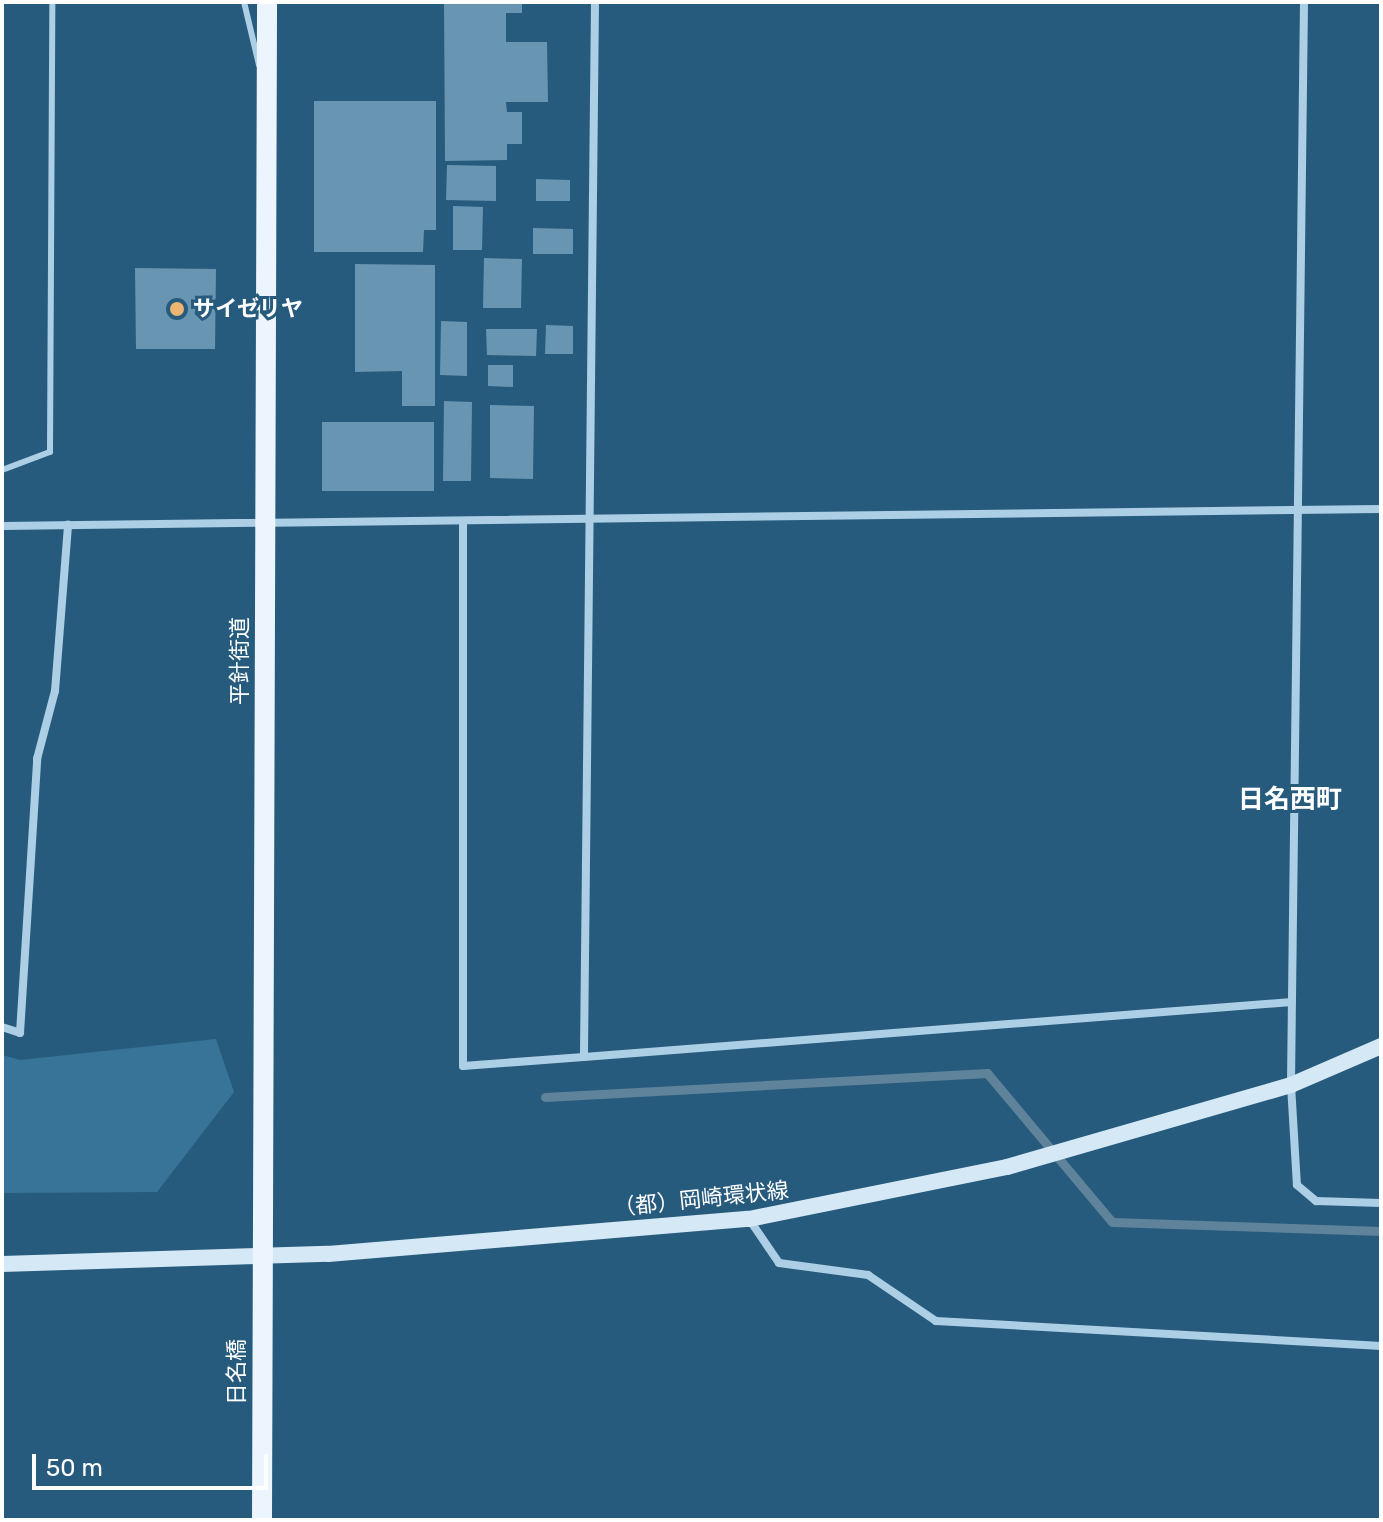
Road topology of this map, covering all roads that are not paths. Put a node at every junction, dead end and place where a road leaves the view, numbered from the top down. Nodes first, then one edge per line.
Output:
1 (52, 2) edge
2 (244, 2) edge
3 (267, 2) edge
4 (595, 2) edge
5 (1304, 2) edge
6 (267, 87) junction
7 (2, 470) edge
8 (1298, 509) junction
9 (1381, 509) edge
10 (591, 519) junction
11 (265, 520) junction
12 (463, 521) junction
13 (68, 525) junction
14 (2, 526) edge
15 (1292, 1002) junction
16 (2, 1027) edge
17 (1381, 1046) edge
18 (584, 1057) junction
19 (1291, 1085) junction
20 (1381, 1203) edge
21 (749, 1219) junction
22 (261, 1257) junction
23 (2, 1264) edge
24 (261, 1321) joint
25 (1381, 1346) edge
26 (262, 1520) edge

1 - 7 lane
2 - 6 lane
3 - 6 main road, 平針街道
4 - 10 street
5 - 8 street
6 - 11 main road, 平針街道
8 - 9 street
8 - 10 street
8 - 15 street
10 - 12 street
10 - 18 street
11 - 12 street
11 - 13 street
11 - 22 main road, 平針街道
12 - 18 street
13 - 14 street
13 - 16 street
15 - 18 street
15 - 19 street
17 - 19 street, （都）岡崎環状線
19 - 20 street
19 - 21 street, （都）岡崎環状線
21 - 22 street, （都）岡崎環状線
21 - 25 street
22 - 23 street, （都）岡崎環状線
22 - 24 main road, 平針街道
24 - 26 main road, 日名橋

